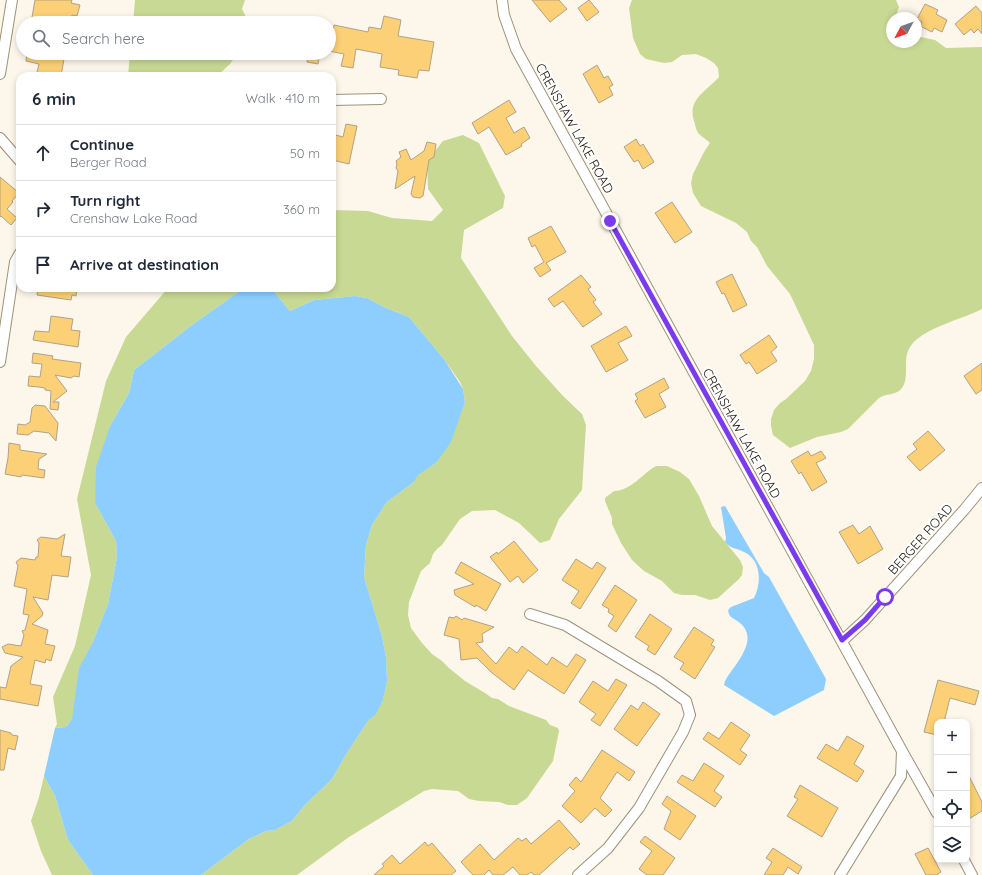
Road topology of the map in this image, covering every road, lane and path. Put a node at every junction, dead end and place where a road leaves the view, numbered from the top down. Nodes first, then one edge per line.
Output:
1 (12, 0) edge
2 (502, 0) edge
3 (0, 74) edge
4 (381, 99) dead end
5 (336, 100) edge
6 (0, 138) edge
7 (16, 156) edge
8 (16, 260) edge
9 (0, 362) edge
10 (982, 488) edge
11 (530, 614) dead end
12 (842, 640) junction
13 (902, 751) junction
14 (934, 808) edge
15 (966, 863) edge
16 (578, 875) edge
17 (840, 875) edge
18 (972, 875) edge

1 - 3 street
2 - 12 street, CRENSHAW LAKE ROAD
4 - 5 street
6 - 7 street
8 - 9 street
10 - 12 street, BERGER ROAD
11 - 16 street
12 - 13 street, CRENSHAW LAKE ROAD
13 - 14 street, CRENSHAW LAKE ROAD
13 - 17 street
15 - 18 street

